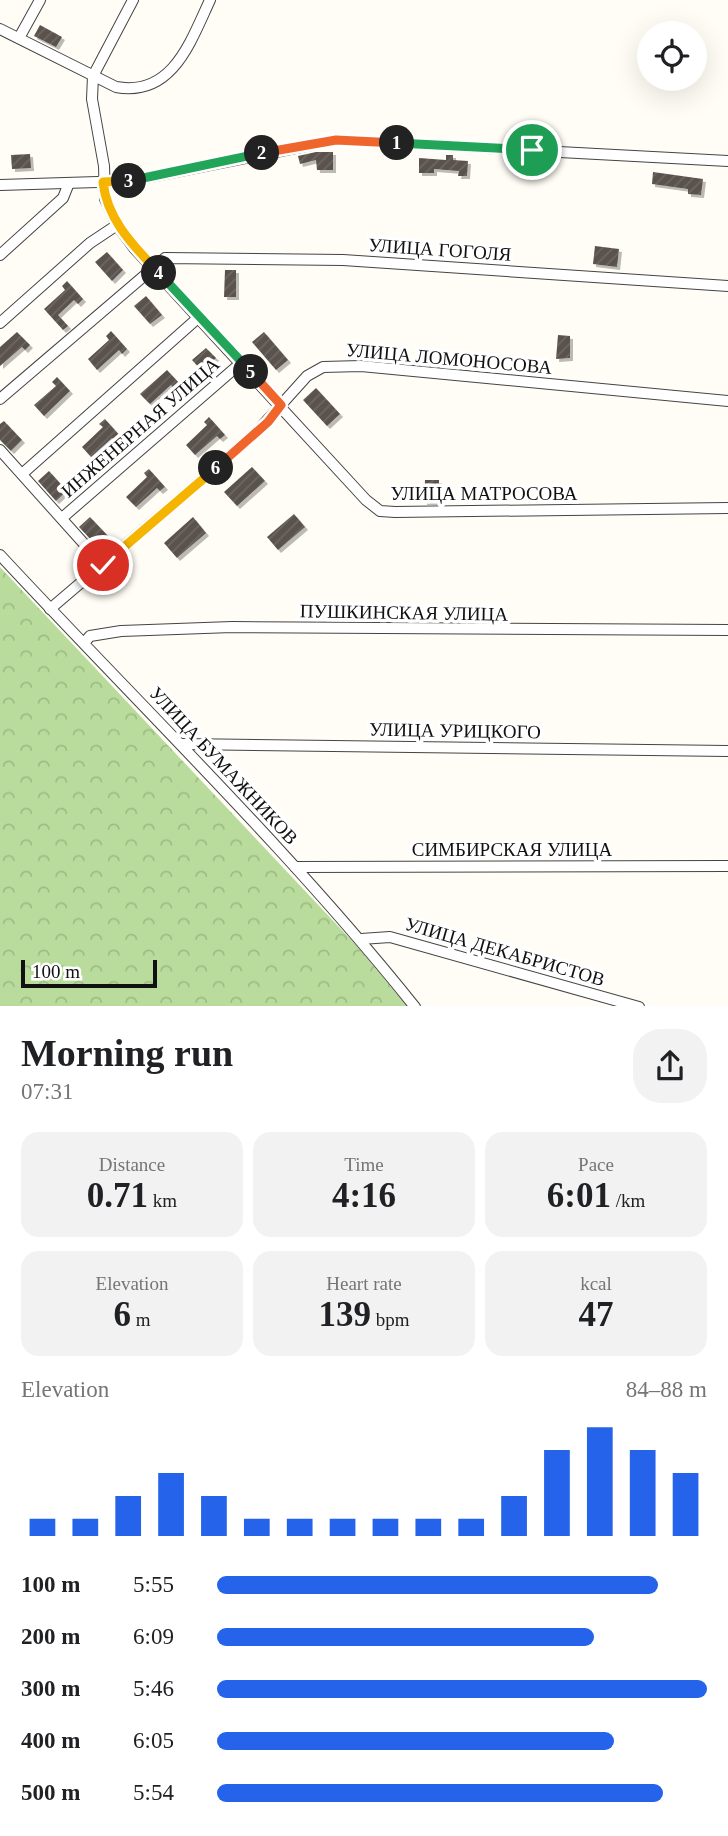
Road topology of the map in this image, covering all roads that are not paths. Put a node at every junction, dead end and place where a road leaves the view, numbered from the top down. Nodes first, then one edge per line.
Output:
1 (40, 0) edge
2 (133, 0) edge
3 (210, 0) edge
4 (0, 29) edge
5 (19, 38) junction
6 (93, 76) junction
7 (728, 162) edge
8 (103, 182) junction
9 (69, 183) junction
10 (0, 185) edge
11 (117, 225) junction
12 (0, 255) edge
13 (152, 266) junction
14 (728, 286) edge
15 (199, 317) junction
16 (0, 323) edge
17 (242, 362) junction
18 (0, 399) edge
19 (728, 401) edge
20 (281, 405) junction
21 (0, 450) edge
22 (22, 474) junction
23 (728, 508) edge
24 (62, 518) junction
25 (0, 555) edge
26 (103, 565) junction
27 (50, 609) junction
28 (728, 630) edge
29 (84, 643) junction
30 (182, 744) junction
31 (728, 751) edge
32 (728, 866) edge
33 (295, 867) junction
34 (361, 939) junction
35 (415, 1006) edge
36 (639, 1006) edge

1 - 5 street
2 - 6 street
3 - 6 street
4 - 5 street
5 - 6 street
6 - 8 street, УЛИЦА МАТРОСОВА
7 - 8 street
8 - 9 street
8 - 11 street, УЛИЦА МАТРОСОВА
9 - 10 street
9 - 12 street
11 - 13 street, УЛИЦА МАТРОСОВА
11 - 16 street
13 - 14 street, УЛИЦА ГОГОЛЯ
13 - 15 street, УЛИЦА МАТРОСОВА
13 - 18 street
15 - 17 street, УЛИЦА МАТРОСОВА
15 - 22 street
17 - 20 street, УЛИЦА МАТРОСОВА
17 - 24 street, ИНЖЕНЕРНАЯ УЛИЦА
19 - 20 street, УЛИЦА ЛОМОНОСОВА
20 - 23 street, УЛИЦА МАТРОСОВА
20 - 26 street, УЛИЦА ЛОМОНОСОВА
21 - 22 street
22 - 24 street
24 - 26 street
25 - 27 street, УЛИЦА БУМАЖНИКОВ
26 - 27 street, УЛИЦА ЛОМОНОСОВА
27 - 29 street, УЛИЦА БУМАЖНИКОВ
28 - 29 street, ПУШКИНСКАЯ УЛИЦА
29 - 30 street, УЛИЦА БУМАЖНИКОВ
30 - 31 street, УЛИЦА УРИЦКОГО
30 - 33 street, УЛИЦА БУМАЖНИКОВ
32 - 33 street, СИМБИРСКАЯ УЛИЦА
33 - 34 street, УЛИЦА БУМАЖНИКОВ
34 - 35 street, УЛИЦА БУМАЖНИКОВ
34 - 36 street, УЛИЦА ДЕКАБРИСТОВ

